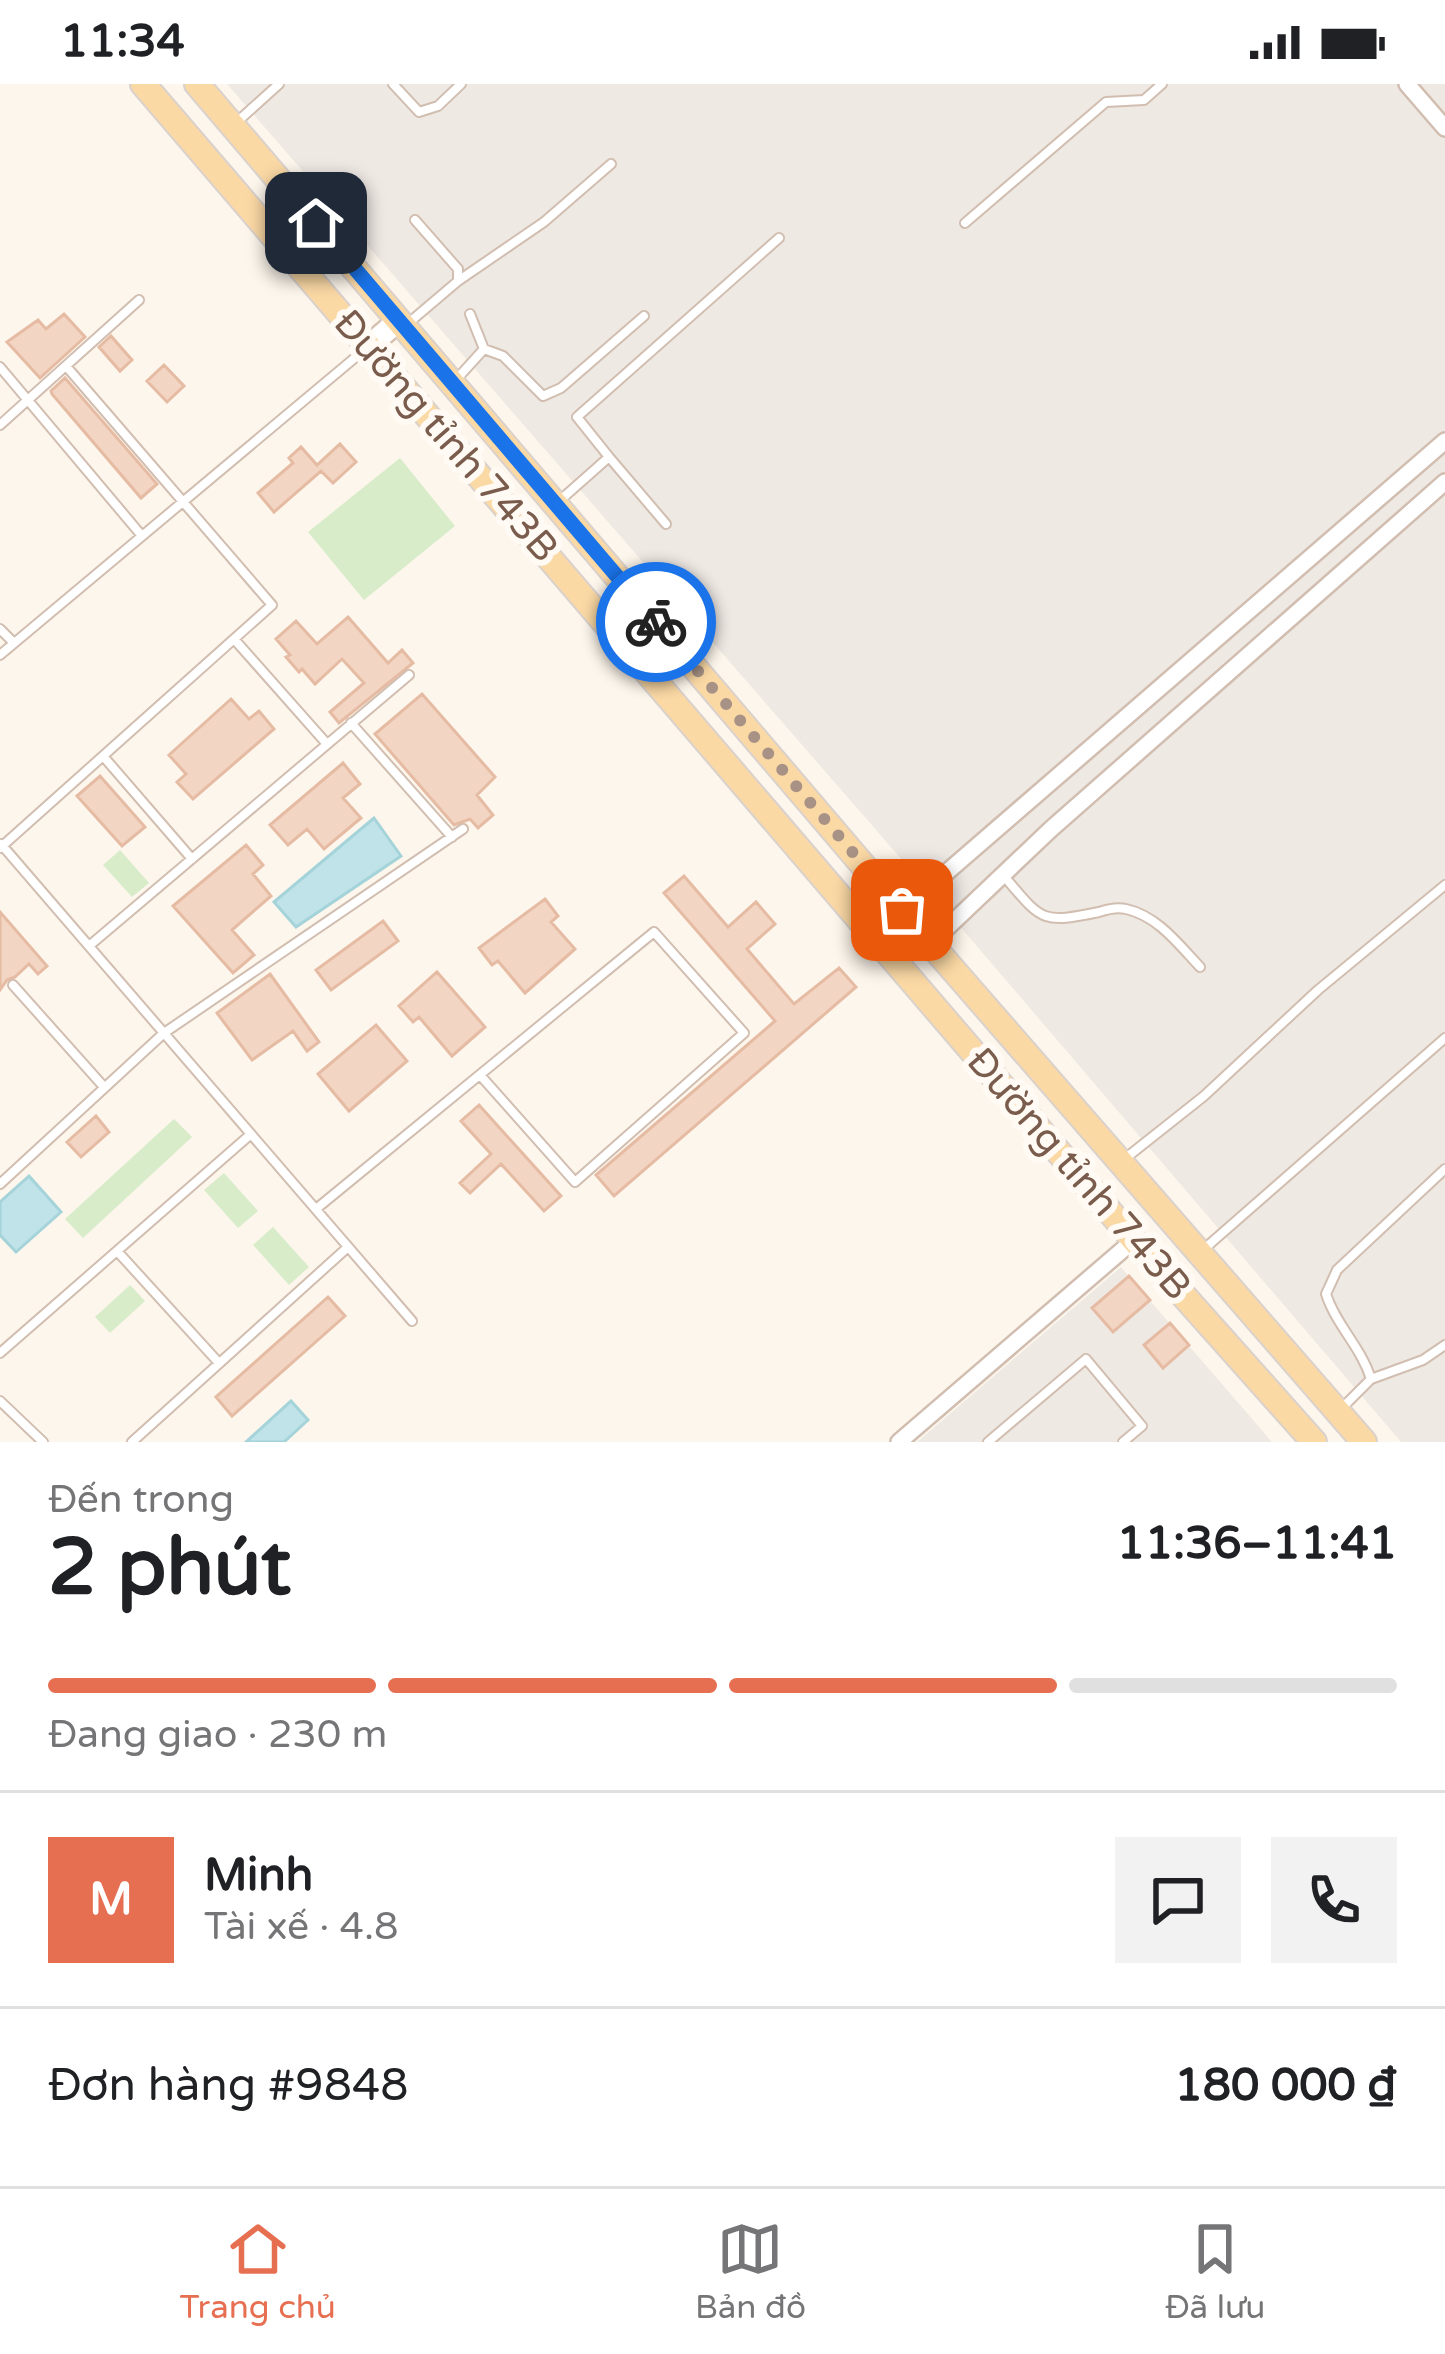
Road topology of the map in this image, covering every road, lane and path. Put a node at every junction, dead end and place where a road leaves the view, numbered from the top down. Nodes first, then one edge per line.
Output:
1 (143, 84) edge
2 (197, 84) edge
3 (279, 84) edge
4 (393, 84) edge
5 (461, 84) edge
6 (1162, 84) edge
7 (1407, 84) edge
8 (233, 126) junction
9 (1445, 128) edge
10 (611, 164) dead end
11 (415, 220) dead end
12 (965, 224) dead end
13 (779, 238) dead end
14 (458, 281) junction
15 (139, 300) dead end
16 (470, 314) dead end
17 (644, 316) dead end
18 (401, 324) junction
19 (369, 346) junction
20 (484, 349) junction
21 (66, 366) junction
22 (0, 367) edge
23 (453, 383) junction
24 (28, 400) junction
25 (0, 425) edge
26 (1445, 441) edge
27 (609, 457) junction
28 (1445, 482) edge
29 (183, 502) junction
30 (556, 504) junction
31 (666, 524) dead end
32 (142, 536) junction
33 (1260, 602) junction
34 (1282, 623) junction
35 (0, 629) edge
36 (234, 639) junction
37 (14, 643) junction
38 (0, 655) edge
39 (409, 675) dead end
40 (351, 723) junction
41 (327, 744) junction
42 (103, 757) junction
43 (463, 829) dead end
44 (452, 837) junction
45 (1, 846) edge
46 (192, 859) junction
47 (1003, 875) junction
48 (1445, 885) edge
49 (902, 910) junction
50 (931, 943) junction
51 (89, 946) junction
52 (1200, 967) dead end
53 (14, 985) dead end
54 (164, 1033) junction
55 (1445, 1038) edge
56 (480, 1075) junction
57 (104, 1087) junction
58 (251, 1134) junction
59 (1121, 1162) junction
60 (1445, 1169) edge
61 (0, 1184) edge
62 (316, 1209) junction
63 (1134, 1240) junction
64 (348, 1247) junction
65 (117, 1251) junction
66 (1199, 1253) junction
67 (412, 1321) dead end
68 (1445, 1345) edge
69 (0, 1353) edge
70 (219, 1363) junction
71 (1371, 1379) junction
72 (0, 1401) edge
73 (1338, 1412) junction
74 (43, 1442) edge
75 (131, 1442) edge
76 (898, 1442) edge
77 (988, 1442) edge
78 (1124, 1442) edge
79 (1314, 1442) edge
80 (1364, 1442) edge

1 - 19 main road, Đường tỉnh 743B
2 - 8 main road, Đường tỉnh 743B
3 - 8 lane
4 - 5 lane
6 - 12 lane
7 - 9 street
8 - 18 main road, Đường tỉnh 743B
10 - 14 lane
11 - 14 lane
13 - 27 lane
14 - 18 lane
15 - 21 lane
16 - 20 lane
17 - 20 lane
18 - 19 main road
18 - 23 main road, Đường tỉnh 743B
19 - 29 lane
19 - 63 main road, Đường tỉnh 743B
20 - 23 lane
21 - 24 lane
21 - 29 lane
22 - 24 lane
23 - 30 main road, Đường tỉnh 743B
24 - 25 lane
24 - 32 lane
26 - 33 street
27 - 30 lane
27 - 31 lane
28 - 34 street
29 - 32 lane
29 - 36 lane
30 - 49 main road, Đường tỉnh 743B
32 - 37 lane
33 - 34 street
33 - 49 street
34 - 47 street
35 - 37 lane
36 - 41 lane
36 - 42 lane
37 - 38 lane
39 - 40 lane
40 - 41 lane
40 - 44 lane
41 - 46 lane
42 - 45 lane
42 - 46 lane
43 - 44 lane
44 - 54 lane
45 - 51 lane
46 - 51 lane
47 - 50 street
47 - 52 lane
48 - 59 lane
49 - 50 main road, Đường tỉnh 743B
50 - 59 main road, Đường tỉnh 743B
51 - 54 lane
53 - 57 lane
54 - 57 lane
54 - 58 lane
55 - 66 lane
56 - 56 lane
56 - 62 lane
57 - 61 lane
58 - 62 lane
58 - 65 lane
59 - 66 main road, Đường tỉnh 743B
60 - 71 lane
62 - 64 lane
63 - 76 street
63 - 79 main road, Đường tỉnh 743B
64 - 67 lane
64 - 70 lane
65 - 69 lane
65 - 70 lane
66 - 73 main road, Đường tỉnh 743B
68 - 71 lane
70 - 75 lane
71 - 73 lane
72 - 74 lane
73 - 80 main road, Đường tỉnh 743B
77 - 78 lane

